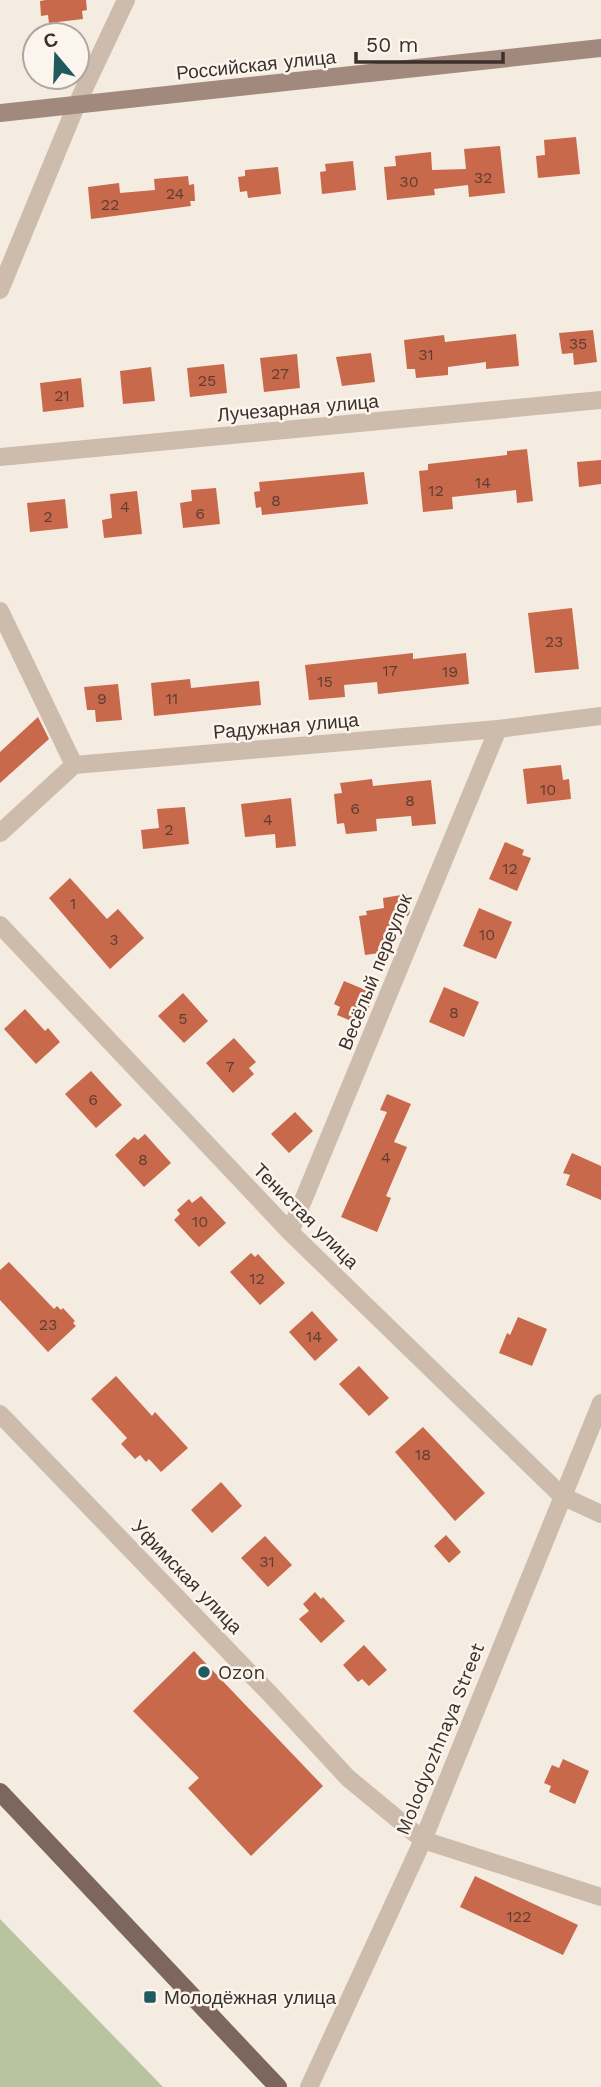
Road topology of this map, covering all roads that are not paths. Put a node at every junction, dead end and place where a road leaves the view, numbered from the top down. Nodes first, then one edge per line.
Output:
1 (126, 0) edge
2 (601, 48) edge
3 (76, 106) junction
4 (0, 113) edge
5 (0, 290) edge
6 (601, 400) edge
7 (0, 457) edge
8 (0, 611) edge
9 (601, 716) edge
10 (498, 729) junction
11 (74, 765) junction
12 (0, 833) edge
13 (0, 925) edge
14 (290, 1232) junction
15 (601, 1403) edge
16 (0, 1414) edge
17 (562, 1496) junction
18 (601, 1514) edge
19 (0, 1792) edge
20 (423, 1840) junction
21 (601, 1897) edge
22 (278, 2087) edge
23 (309, 2087) edge

1 - 3 street
2 - 3 main road, Российская улица
3 - 4 main road, Российская улица
3 - 5 street
6 - 7 street, Лучезарная улица
8 - 11 street
9 - 10 street, Радужная улица
10 - 11 street, Радужная улица
10 - 14 street, Весёлый переулок
11 - 12 street
13 - 14 street, Тенистая улица
14 - 17 street, Тенистая улица
15 - 17 street, Molodyozhnaya Street
16 - 20 street, Уфимская улица
17 - 18 street, Тенистая улица
17 - 20 street, Molodyozhnaya Street
19 - 22 main road
20 - 21 street, Уфимская улица
20 - 23 street, Molodyozhnaya Street

